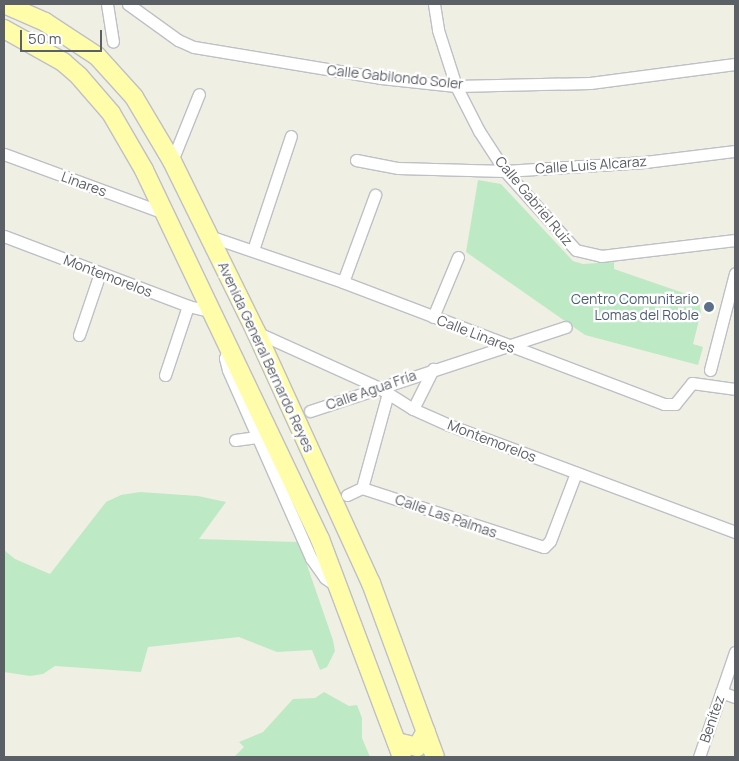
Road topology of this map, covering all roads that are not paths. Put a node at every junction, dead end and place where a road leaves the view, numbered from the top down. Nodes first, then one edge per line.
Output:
1 (4, 4) edge
2 (107, 4) edge
3 (128, 4) edge
4 (434, 4) edge
5 (21, 8) edge
6 (8, 31) edge
7 (113, 42) dead end
8 (735, 64) edge
9 (456, 86) junction
10 (199, 94) dead end
11 (290, 136) dead end
12 (735, 150) edge
13 (4, 154) edge
14 (356, 160) dead end
15 (172, 161) junction
16 (505, 171) junction
17 (375, 195) dead end
18 (164, 213) junction
19 (4, 236) edge
20 (209, 236) junction
21 (735, 240) edge
22 (253, 250) junction
23 (458, 257) dead end
24 (100, 273) junction
25 (735, 273) edge
26 (343, 282) junction
27 (733, 288) edge
28 (188, 306) junction
29 (214, 312) junction
30 (433, 317) junction
31 (566, 327) dead end
32 (256, 332) junction
33 (79, 335) dead end
34 (230, 345) junction
35 (508, 346) junction
36 (433, 369) junction
37 (710, 370) dead end
38 (165, 375) dead end
39 (735, 389) edge
40 (383, 390) junction
41 (413, 409) junction
42 (310, 411) dead end
43 (257, 437) junction
44 (236, 440) dead end
45 (576, 473) junction
46 (362, 488) junction
47 (347, 495) dead end
48 (735, 532) edge
49 (337, 586) junction
50 (735, 652) edge
51 (721, 692) junction
52 (735, 697) edge
53 (426, 731) junction
54 (400, 750) edge
55 (435, 757) edge
56 (699, 757) edge

1 - 5 main road, Avenida General Bernardo Reyes
2 - 7 street
3 - 9 street, Calle Gabilondo Soler
4 - 9 street, Calle Gabriel Ruíz
5 - 15 main road, Avenida General Bernardo Reyes
6 - 18 main road, Avenida General Bernardo Reyes
8 - 9 street, Calle Gabilondo Soler
9 - 16 street, Calle Gabriel Ruíz
10 - 15 street
11 - 22 street
12 - 16 street, Calle Luis Alcaraz
13 - 18 street, Linares
14 - 16 street, Calle Luis Alcaraz
15 - 20 main road, Avenida General Bernardo Reyes
16 - 21 street, Calle Gabriel Ruíz
17 - 26 street
18 - 29 main road, Avenida General Bernardo Reyes
19 - 24 street, Montemorelos
20 - 22 street, Calle Linares
20 - 32 main road, Avenida General Bernardo Reyes
22 - 26 street, Calle Linares
23 - 30 street
24 - 28 street, Montemorelos
24 - 33 street
25 - 27 street
26 - 30 street, Calle Linares
27 - 37 street
28 - 29 street, Montemorelos
28 - 38 street
29 - 34 main road, Avenida General Bernardo Reyes
30 - 35 street, Calle Linares
31 - 35 street, Calle Agua Fría
32 - 40 street, Montemorelos
32 - 53 main road, Avenida General Bernardo Reyes
34 - 43 street
34 - 49 main road, Avenida General Bernardo Reyes
35 - 36 street, Calle Agua Fría
35 - 39 street, Calle Linares
36 - 40 street, Calle Agua Fría
36 - 41 street, Calle Agua Fría
40 - 41 street, Montemorelos
40 - 42 street, Calle Agua Fría
40 - 46 street
41 - 45 street, Montemorelos
43 - 44 street
43 - 49 street
45 - 46 street, Calle Las Palmas
45 - 48 street, Montemorelos
46 - 47 street
49 - 54 main road, Avenida General Bernardo Reyes
50 - 51 street, Benítez
51 - 52 street
51 - 56 street, Benítez
53 - 54 main road
53 - 55 main road, Avenida General Bernardo Reyes

